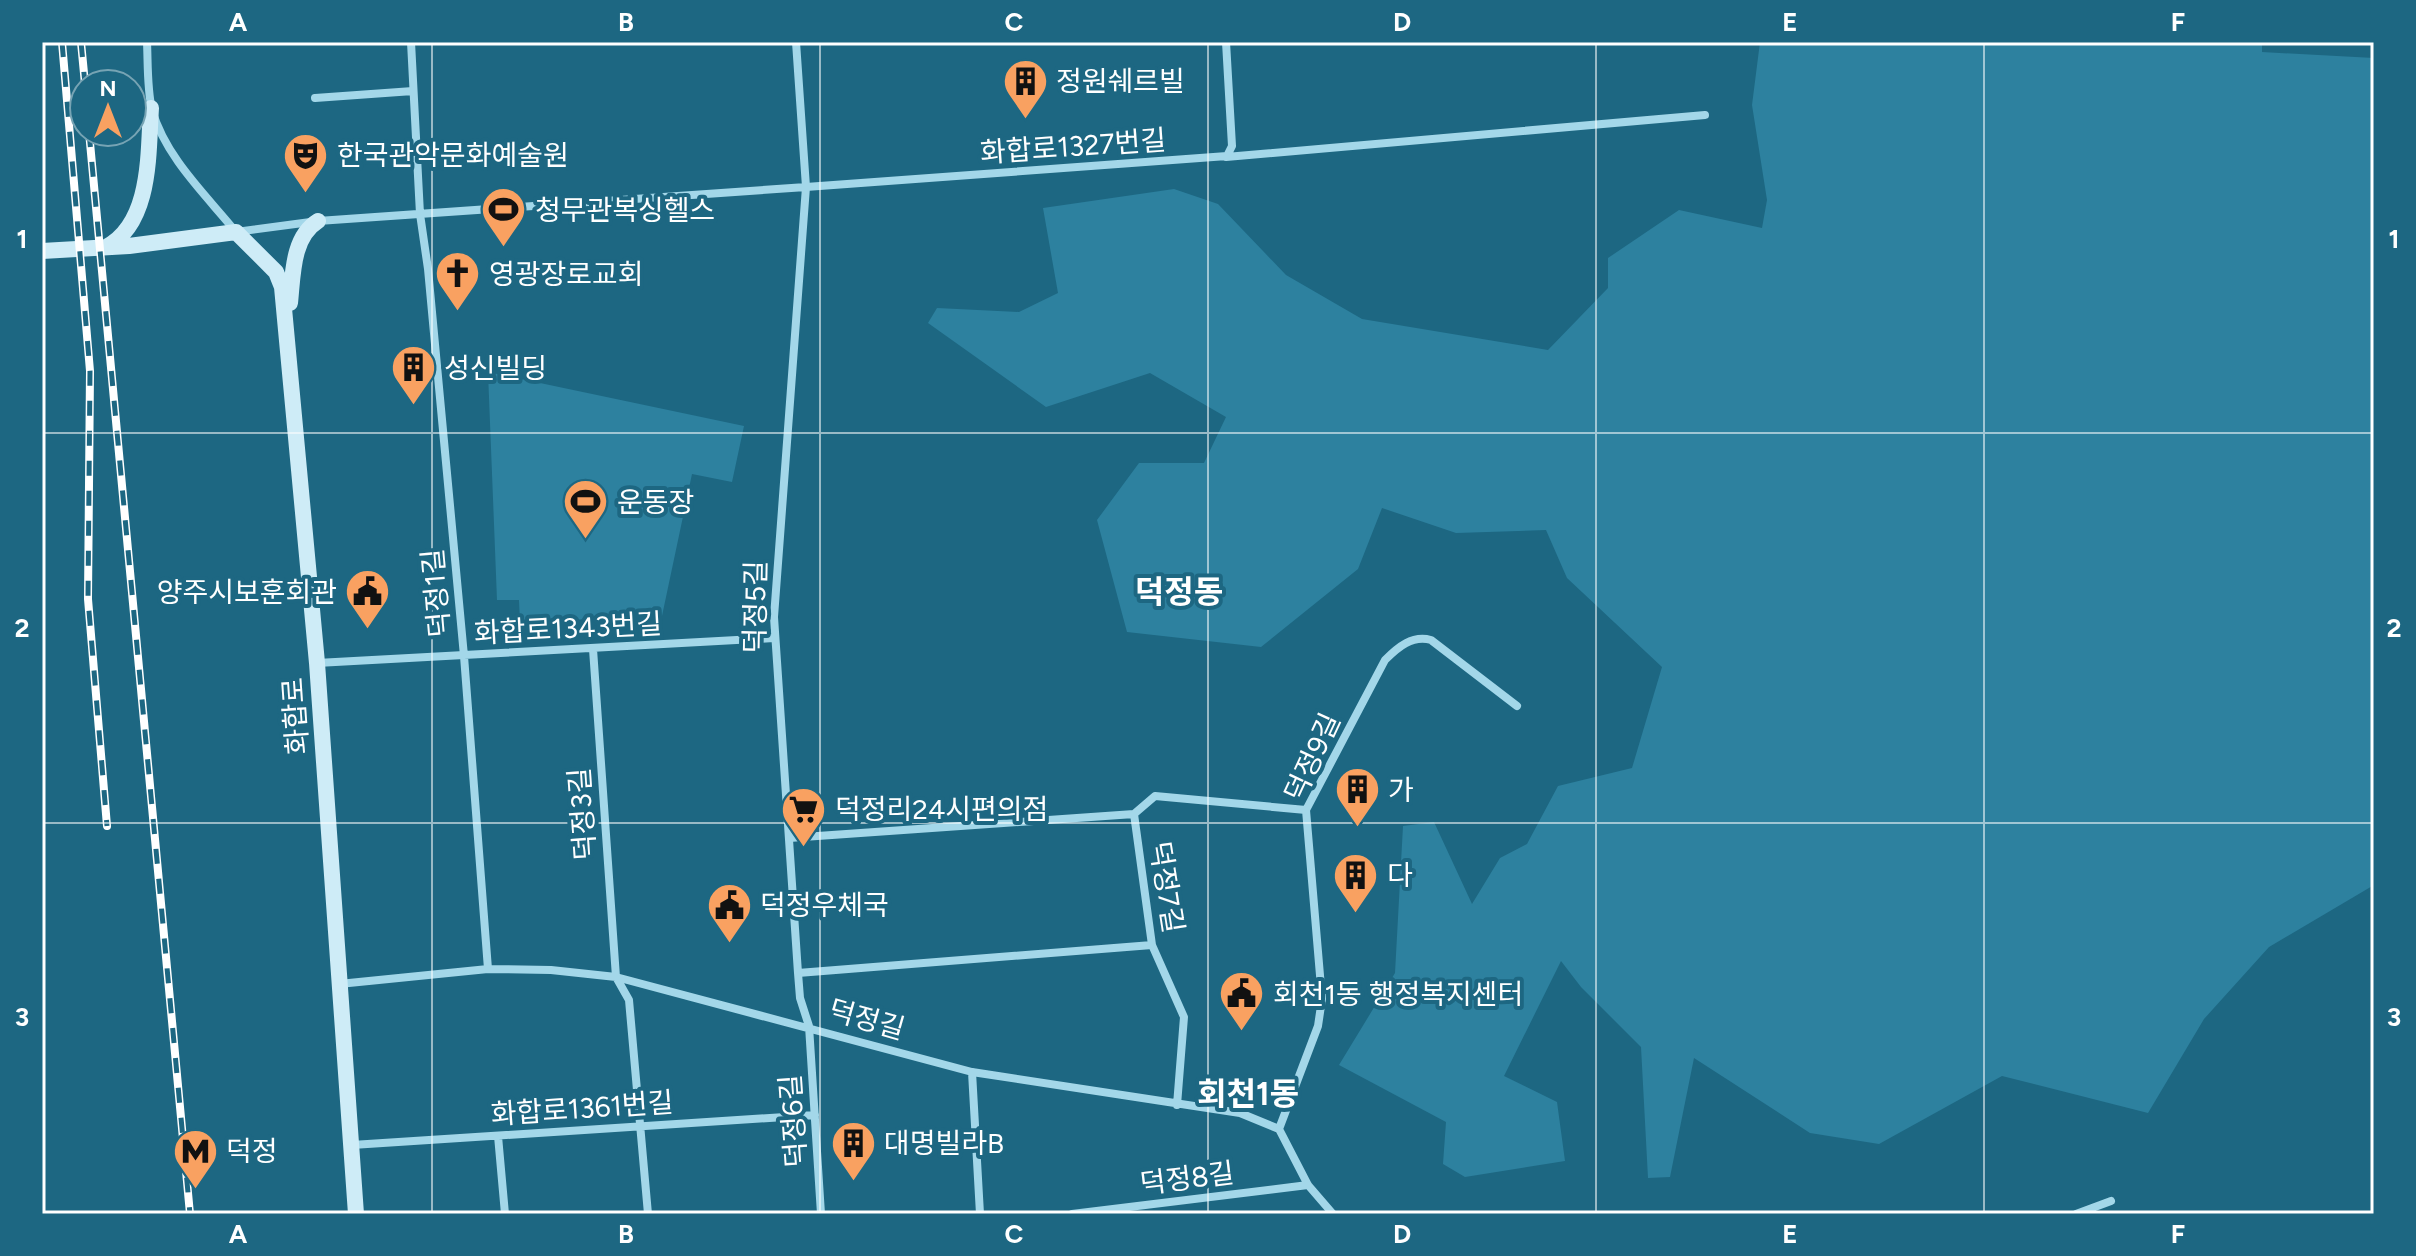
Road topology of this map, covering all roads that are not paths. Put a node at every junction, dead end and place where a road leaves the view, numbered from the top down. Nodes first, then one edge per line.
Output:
1 (147, 42) edge
2 (411, 42) edge
3 (796, 42) edge
4 (1226, 42) edge
5 (413, 91) junction
6 (315, 98) dead end
7 (151, 108) junction
8 (1705, 115) dead end
9 (1225, 157) junction
10 (806, 187) junction
11 (420, 214) junction
12 (318, 221) junction
13 (236, 232) junction
14 (106, 247) junction
15 (42, 251) edge
16 (287, 324) junction
17 (774, 638) junction
18 (593, 649) junction
19 (464, 656) junction
20 (317, 663) junction
21 (1517, 706) dead end
22 (1306, 810) junction
23 (1134, 814) junction
24 (789, 838) junction
25 (1152, 945) junction
26 (488, 969) junction
27 (798, 973) junction
28 (616, 977) junction
29 (339, 984) junction
30 (809, 1026) junction
31 (972, 1072) junction
32 (1177, 1105) junction
33 (815, 1115) junction
34 (639, 1127) junction
35 (1279, 1129) junction
36 (498, 1136) junction
37 (352, 1145) junction
38 (1308, 1185) junction
39 (2111, 1201) dead end
40 (1113, 1212) edge
41 (356, 1214) edge
42 (505, 1214) edge
43 (648, 1214) edge
44 (821, 1214) edge
45 (980, 1214) edge
46 (1072, 1214) edge
47 (1333, 1214) edge
48 (2076, 1214) edge

1 - 7 street
2 - 5 street, 덕정1길
3 - 10 street
4 - 9 street
5 - 6 street
5 - 11 street, 덕정1길
7 - 13 street
7 - 14 main road
8 - 9 street, 화합로1327번길
9 - 10 street, 화합로1327번길
10 - 11 street, 화합로1327번길
10 - 17 street, 덕정5길
11 - 12 street, 화합로1327번길
11 - 19 street, 덕정1길
12 - 13 street, 화합로1327번길
12 - 16 main road
13 - 14 main road
13 - 16 main road, 화합로
14 - 15 main road
16 - 20 main road, 화합로
17 - 18 street, 화합로1343번길
17 - 24 street, 덕정5길
18 - 19 street, 화합로1343번길
18 - 28 street, 덕정3길
19 - 20 street, 화합로1343번길
19 - 26 street, 덕정1길
20 - 29 main road, 화합로
21 - 22 street, 덕정9길
22 - 23 street
22 - 35 street, 덕정9길
23 - 24 street
23 - 25 street, 덕정7길
24 - 27 street, 덕정5길
25 - 27 street
25 - 32 street, 덕정7길
26 - 28 street, 덕정길
26 - 29 street, 덕정길
27 - 30 street, 덕정5길
28 - 30 street, 덕정길
28 - 34 street, 덕정3길
29 - 37 main road, 화합로
30 - 31 street, 덕정길
30 - 33 street, 덕정6길
31 - 32 street, 덕정길
31 - 45 street
32 - 35 street, 덕정길
33 - 34 street, 화합로1361번길
33 - 44 street, 덕정6길
34 - 36 street, 화합로1361번길
34 - 43 street, 덕정3길
35 - 38 street
36 - 37 street, 화합로1361번길
36 - 42 street
37 - 41 main road, 화합로
38 - 40 street, 덕정8길
38 - 47 street
39 - 48 street
40 - 46 street, 덕정8길

